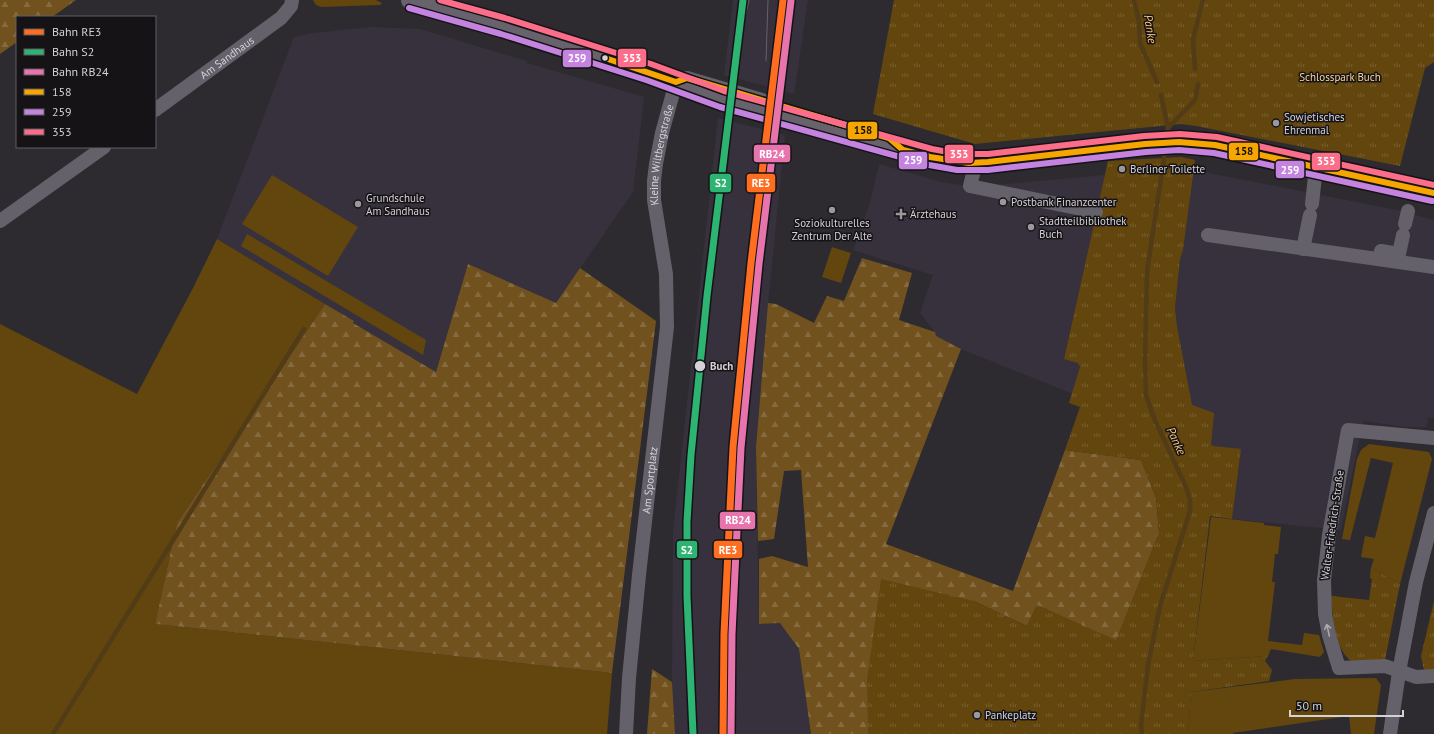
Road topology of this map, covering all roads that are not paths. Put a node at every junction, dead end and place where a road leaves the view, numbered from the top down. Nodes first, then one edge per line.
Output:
1 (292, 0) edge
2 (420, 1) edge
3 (676, 82) junction
4 (156, 109) edge
5 (103, 148) edge
6 (976, 162) junction
7 (1316, 167) junction
8 (1434, 193) edge
9 (1096, 212) dead end
10 (0, 221) edge
11 (1405, 224) dead end
12 (658, 227) joint
13 (1208, 235) dead end
14 (1303, 249) junction
15 (1378, 259) junction
16 (1434, 267) edge
17 (1434, 438) edge
18 (1434, 513) edge
19 (1399, 672) junction
20 (1434, 676) edge
21 (626, 734) edge
22 (1390, 734) edge

1 - 4 street, Am Sandhaus
2 - 3 main road
3 - 6 main road
3 - 12 street, Kleine Wiltbergstraße
5 - 10 street
6 - 7 main road
6 - 9 street
7 - 8 main road
7 - 14 street
11 - 15 street
12 - 21 street, Am Sportplatz
13 - 14 street
14 - 15 street
15 - 16 street
19 -> 17 street, Walter-Friedrich-Straße
18 - 19 street
19 - 20 street, Walter-Friedrich-Straße
19 - 22 street

